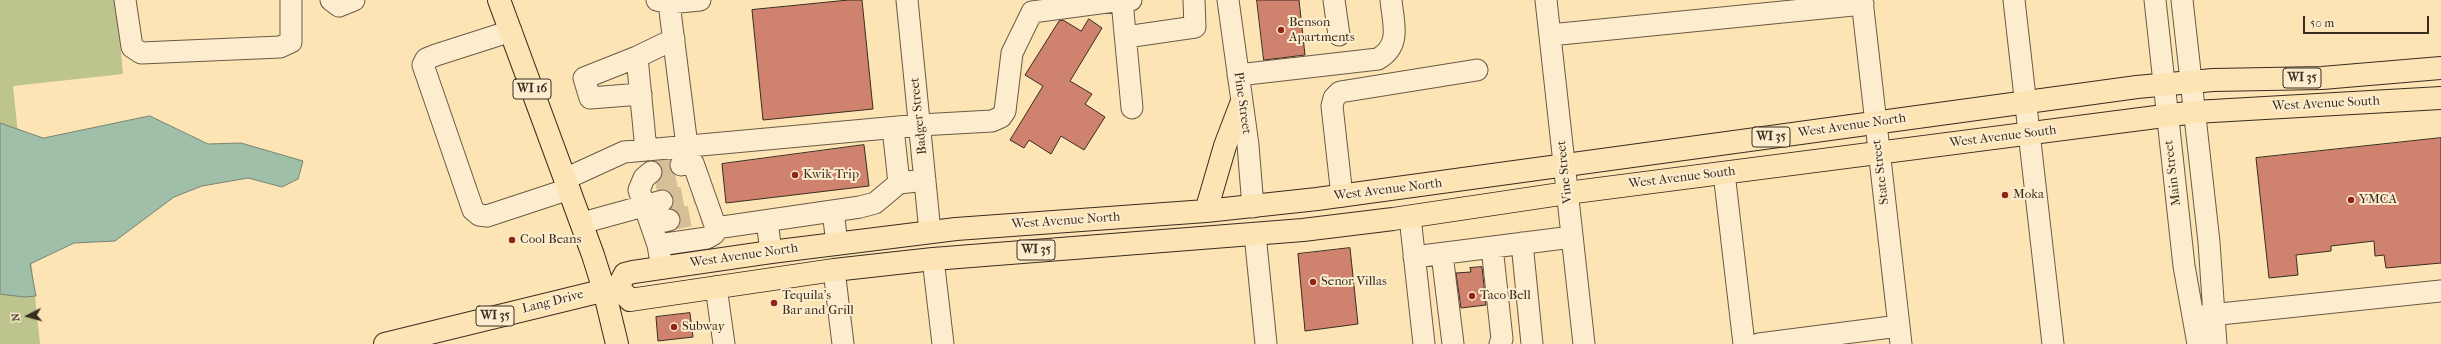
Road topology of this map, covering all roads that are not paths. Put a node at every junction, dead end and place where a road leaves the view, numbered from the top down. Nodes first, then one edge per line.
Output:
1 (125, 0) edge
2 (291, 0) edge
3 (331, 0) edge
4 (354, 0) edge
5 (499, 0) edge
6 (700, 0) edge
7 (907, 0) edge
8 (1125, 0) edge
9 (1194, 0) edge
10 (1228, 0) edge
11 (1334, 0) edge
12 (1391, 0) edge
13 (1546, 0) edge
14 (2014, 0) edge
15 (2155, 0) edge
16 (2182, 0) edge
17 (662, 2) edge
18 (1863, 2) edge
19 (1031, 6) edge
20 (511, 31) junction
21 (1550, 35) junction
22 (1339, 36) dead end
23 (1126, 37) junction
24 (674, 39) junction
25 (637, 57) junction
26 (1336, 64) junction
27 (2441, 68) edge
28 (1477, 70) dead end
29 (1238, 75) junction
30 (2192, 82) junction
31 (2163, 84) junction
32 (1340, 92) junction
33 (640, 94) junction
34 (2441, 98) edge
35 (2026, 102) junction
36 (1241, 104) junction
37 (1132, 108) dead end
38 (2195, 112) junction
39 (2166, 115) junction
40 (1875, 123) junction
41 (920, 125) junction
42 (893, 128) junction
43 (2030, 133) junction
44 (646, 150) junction
45 (1879, 153) junction
46 (1564, 165) junction
47 (1724, 173) junction
48 (925, 180) junction
49 (899, 183) junction
50 (567, 184) junction
51 (697, 190) junction
52 (1567, 193) junction
53 (1342, 196) junction
54 (1253, 207) junction
55 (833, 211) junction
56 (1206, 211) junction
57 (1410, 217) junction
58 (767, 221) junction
59 (582, 222) junction
60 (930, 232) junction
61 (1255, 234) junction
62 (1572, 237) junction
63 (1522, 243) junction
64 (837, 244) junction
65 (658, 245) junction
66 (1492, 247) junction
67 (771, 252) junction
68 (1442, 254) junction
69 (1414, 257) junction
70 (933, 259) junction
71 (662, 268) junction
72 (834, 270) junction
73 (716, 286) junction
74 (611, 288) junction
75 (2441, 291) edge
76 (2215, 314) junction
77 (2192, 318) junction
78 (1900, 335) edge
79 (1502, 342) edge
80 (385, 344) edge
81 (617, 344) edge
82 (724, 344) edge
83 (843, 344) edge
84 (943, 344) edge
85 (1266, 344) edge
86 (1424, 344) edge
87 (1454, 344) edge
88 (1532, 344) edge
89 (1584, 344) edge
90 (1744, 344) edge
91 (1759, 344) edge
92 (2053, 344) edge
93 (2198, 344) edge
94 (2216, 344) edge

1 - 2 street
3 - 4 street
5 - 20 main road, WI 16
6 - 17 street
7 - 41 street, Badger Street
8 - 19 street
8 - 23 street
9 - 23 street
10 - 29 street, Pine Street
11 - 22 street
12 - 26 street
13 - 21 street, Vine Street
14 - 35 street
15 - 31 street, Main Street
16 - 30 street
17 - 24 street
18 - 21 street
18 - 40 street, State Street
19 - 41 street
20 - 50 main road, WI 16
20 - 50 street
21 - 46 street, Vine Street
23 - 37 street
24 - 25 street
24 - 51 street
25 - 33 street
25 - 33 street
26 - 29 street
26 - 32 street
27 - 30 main road, West Avenue South / WI 35
28 - 32 street
29 - 36 street, Pine Street
30 - 31 main road, West Avenue South / WI 35
30 - 38 street
31 - 35 main road, West Avenue North / WI 35
31 - 39 street, Main Street
32 - 53 street
33 - 44 street
34 - 38 main road, West Avenue South / WI 35
35 - 40 main road, West Avenue North / WI 35
35 - 43 street
36 - 54 street, Pine Street
36 - 56 main road
38 - 39 main road, West Avenue South / WI 35
38 - 76 street
39 - 43 main road, West Avenue South / WI 35
39 - 77 street, Main Street
40 - 45 street, State Street
40 - 46 main road, West Avenue North / WI 35
41 - 42 street
41 - 48 street, Badger Street
42 - 49 street
42 - 51 street
43 - 45 main road, West Avenue South / WI 35
43 - 92 street
44 - 50 street
44 - 51 street
45 - 47 main road, West Avenue South / WI 35
45 - 78 street, State Street
46 - 52 street, Vine Street
46 - 53 main road, West Avenue North / WI 35
47 - 52 main road, West Avenue South / WI 35
47 - 90 street
48 - 49 street
48 - 60 street, Badger Street
49 - 55 street
50 - 59 main road, WI 16
51 - 58 street
51 - 65 street
52 - 57 main road, West Avenue North / WI 35
52 - 62 street, Vine Street
53 - 54 main road, West Avenue North / WI 35
54 - 56 main road, West Avenue North / WI 35
55 - 58 street
55 - 64 street
56 - 60 main road, West Avenue North / WI 35
57 - 61 main road, West Avenue North / WI 35
57 - 69 street
58 - 67 street
59 - 65 street
59 - 74 main road, WI 16
60 - 64 main road, West Avenue North / WI 35
61 - 70 main road, West Avenue North / WI 35
61 - 85 street
62 - 63 street
62 - 89 street, Vine Street
63 - 66 street
63 - 88 street
64 - 67 main road, West Avenue North / WI 35
65 - 71 street
66 - 68 street
66 - 79 street
67 - 71 main road, West Avenue North / WI 35
68 - 69 street
68 - 87 street
69 - 86 street
70 - 72 main road, West Avenue North / WI 35
70 - 84 street
71 - 74 main road, West Avenue North / WI 35
72 - 73 main road, West Avenue North / WI 35
72 - 83 street
73 - 74 main road, West Avenue North / WI 35
73 - 82 street
74 - 80 main road, Lang Drive / WI 35
74 - 81 main road, WI 16
75 - 76 street
76 - 77 street
76 - 94 street
77 - 93 street, Main Street
78 - 91 street

